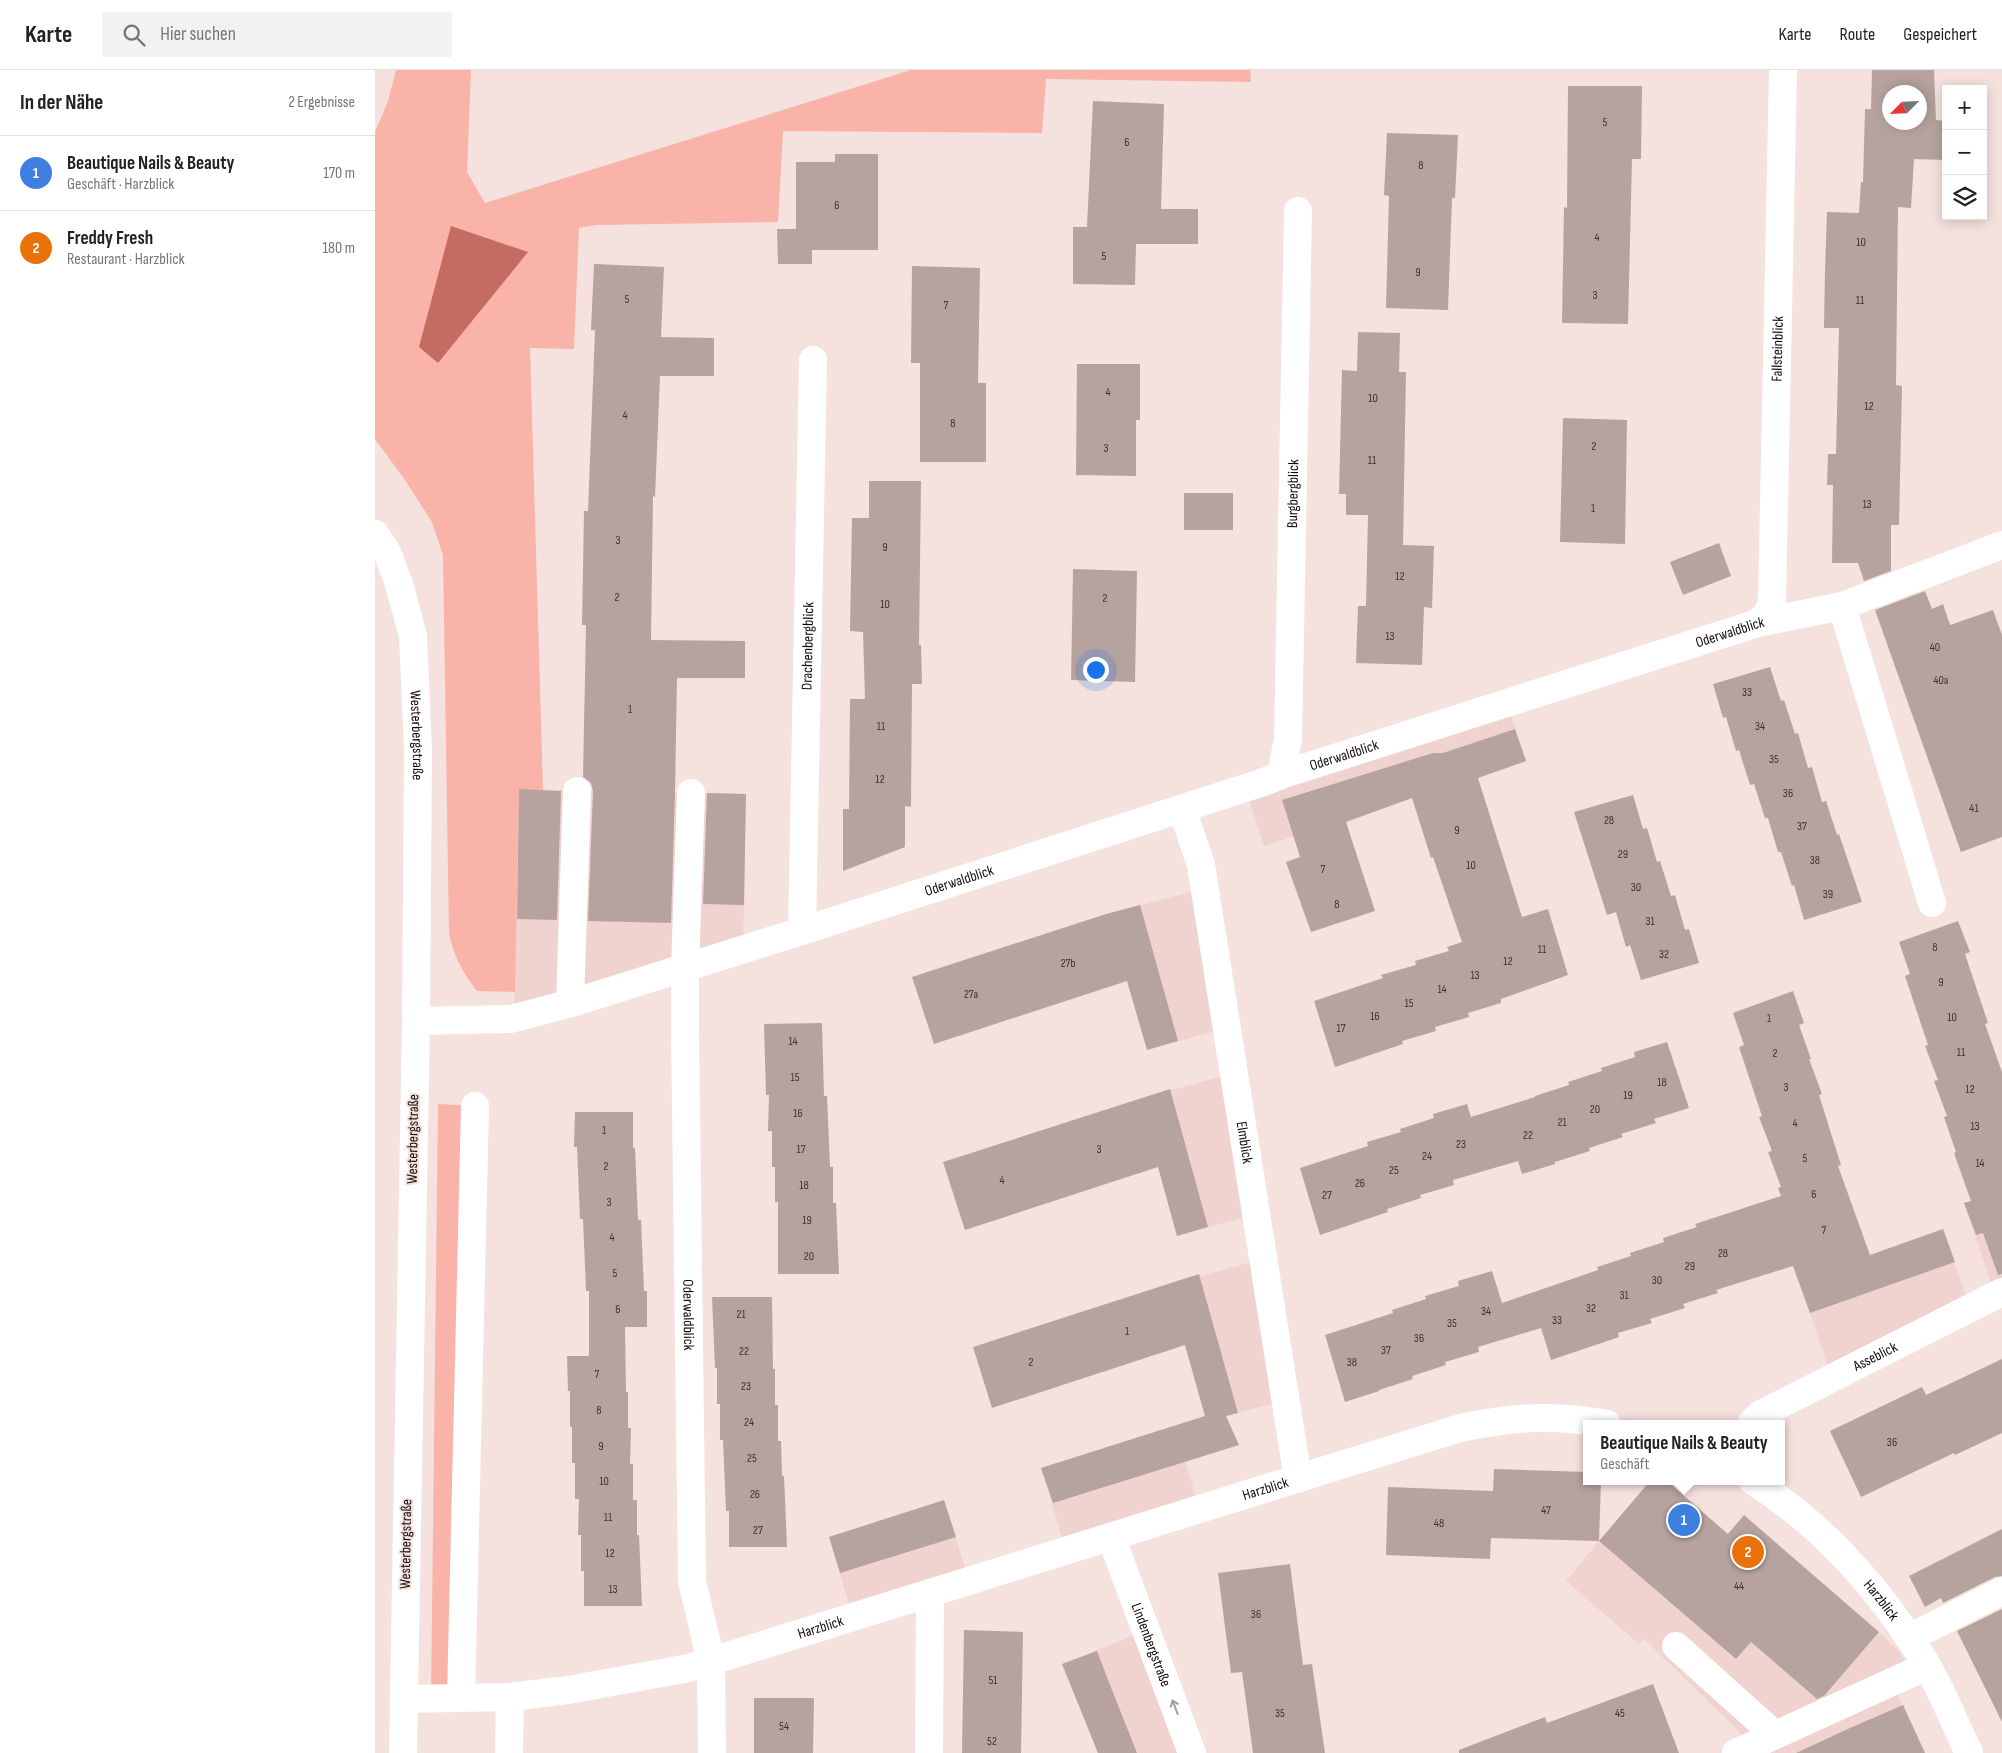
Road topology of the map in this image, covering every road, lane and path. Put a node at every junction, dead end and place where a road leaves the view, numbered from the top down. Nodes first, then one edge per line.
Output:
1 (1783, 70) edge
2 (1298, 211) dead end
3 (813, 360) dead end
4 (375, 534) edge
5 (2002, 544) edge
6 (1842, 606) junction
7 (1758, 623) junction
8 (1281, 775) junction
9 (577, 791) dead end
10 (691, 793) dead end
11 (1182, 809) junction
12 (1932, 903) dead end
13 (802, 931) junction
14 (685, 968) junction
15 (570, 1004) junction
16 (416, 1021) junction
17 (475, 1106) dead end
18 (2002, 1292) edge
19 (1755, 1420) edge
20 (1583, 1421) edge
21 (1298, 1479) junction
22 (1758, 1485) edge
23 (1111, 1537) junction
24 (2002, 1591) edge
25 (930, 1593) junction
26 (1909, 1638) junction
27 (1676, 1646) dead end
28 (711, 1661) junction
29 (1927, 1666) junction
30 (510, 1697) junction
31 (461, 1698) junction
32 (404, 1699) junction
33 (1775, 1735) junction
34 (403, 1753) edge
35 (509, 1753) edge
36 (712, 1753) edge
37 (929, 1753) edge
38 (1192, 1753) edge
39 (1736, 1753) edge
40 (1969, 1753) edge

1 - 7 street, Fallsteinblick
2 - 8 street, Burgbergblick
3 - 13 street, Drachenbergblick
4 - 16 street, Westerbergstraße
5 - 6 street, Oderwaldblick
6 - 7 street, Oderwaldblick
6 - 12 street
7 - 8 street, Oderwaldblick
8 - 11 street, Oderwaldblick
9 - 15 street
10 - 14 street
11 - 13 street, Oderwaldblick
11 - 21 street, Elmblick
13 - 14 street, Oderwaldblick
14 - 15 street, Oderwaldblick
14 - 28 street, Oderwaldblick
15 - 16 street, Oderwaldblick
16 - 32 street, Westerbergstraße
17 - 31 street
18 - 19 street, Asseblick
20 - 21 street, Harzblick
21 - 23 street, Harzblick
22 - 26 street, Harzblick
23 - 25 street, Harzblick
38 -> 23 street, Lindenbergstraße
24 - 26 street
25 - 28 street, Harzblick
25 - 37 street
26 - 29 street, Harzblick
27 - 33 street
28 - 30 street, Harzblick
28 - 36 street
29 - 33 street
29 - 40 street, Harzblick
30 - 31 street, Harzblick
30 - 35 street
31 - 32 street, Harzblick
32 - 34 street, Westerbergstraße
33 - 39 street

